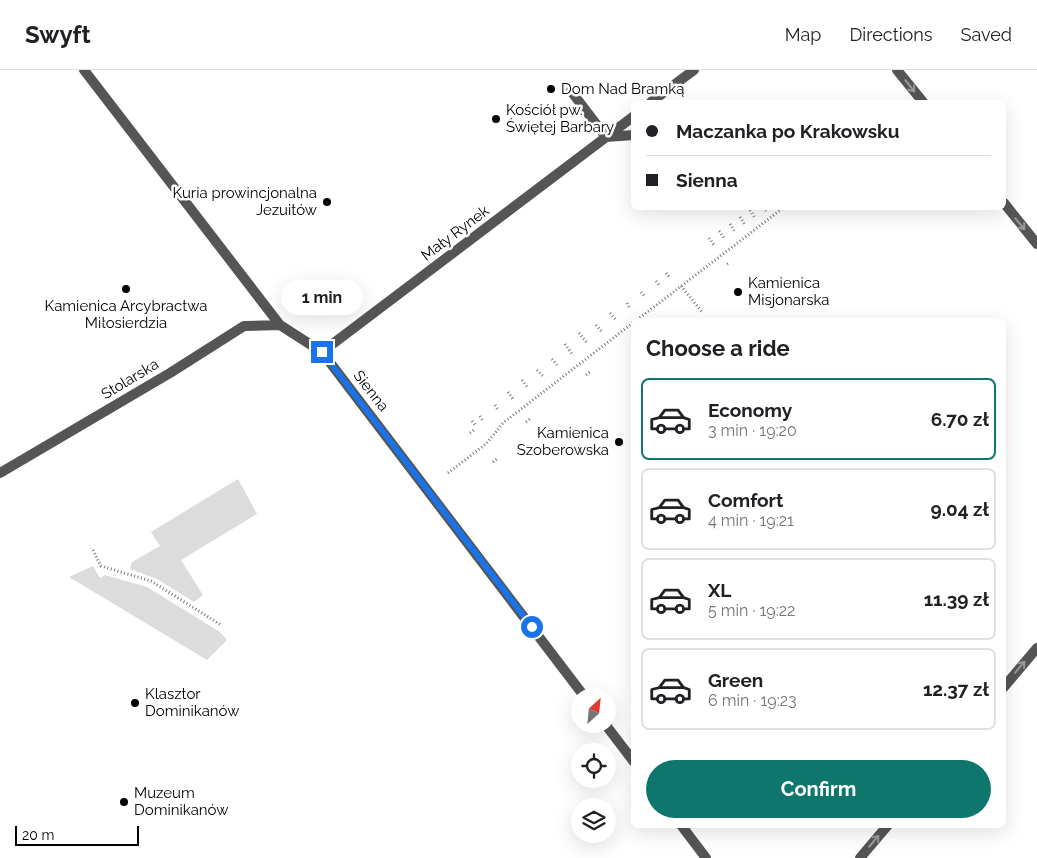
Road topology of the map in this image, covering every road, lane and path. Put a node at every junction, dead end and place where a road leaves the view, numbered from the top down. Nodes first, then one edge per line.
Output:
1 (84, 70) edge
2 (694, 70) edge
3 (897, 70) edge
4 (571, 91) dead end
5 (654, 100) edge
6 (921, 100) edge
7 (631, 118) edge
8 (631, 135) edge
9 (606, 137) junction
10 (1006, 205) edge
11 (750, 210) dead end
12 (780, 210) edge
13 (740, 217) dead end
14 (755, 218) dead end
15 (730, 224) dead end
16 (745, 224) dead end
17 (719, 231) dead end
18 (735, 232) dead end
19 (709, 238) dead end
20 (724, 239) dead end
21 (1037, 244) edge
22 (714, 245) dead end
23 (666, 273) dead end
24 (670, 278) dead end
25 (656, 280) dead end
26 (660, 286) dead end
27 (681, 286) junction
28 (641, 292) dead end
29 (645, 298) dead end
30 (627, 304) dead end
31 (630, 308) dead end
32 (702, 312) dead end
33 (610, 313) dead end
34 (639, 318) edge
35 (616, 320) dead end
36 (631, 324) edge
37 (280, 325) junction
38 (596, 325) dead end
39 (602, 332) dead end
40 (579, 333) dead end
41 (587, 343) dead end
42 (565, 344) dead end
43 (322, 352) junction
44 (572, 354) dead end
45 (552, 359) dead end
46 (558, 365) dead end
47 (537, 370) dead end
48 (591, 371) dead end
49 (586, 375) dead end
50 (543, 376) dead end
51 (522, 380) dead end
52 (528, 388) dead end
53 (508, 392) dead end
54 (513, 399) dead end
55 (495, 405) dead end
56 (498, 410) dead end
57 (480, 416) dead end
58 (530, 419) dead end
59 (483, 420) dead end
60 (472, 421) dead end
61 (526, 422) dead end
62 (470, 433) dead end
63 (498, 458) dead end
64 (493, 462) dead end
65 (0, 473) edge
66 (427, 488) junction
67 (93, 550) dead end
68 (221, 625) dead end
69 (1037, 648) edge
70 (1006, 685) edge
71 (578, 688) edge
72 (612, 733) edge
73 (631, 758) edge
74 (683, 828) edge
75 (885, 828) edge
76 (706, 858) edge
77 (860, 858) edge

1 - 37 street, Sienna
2 - 5 street
3 -> 6 street
4 - 9 street
7 - 9 street, Mały Rynek
8 - 9 street
9 - 43 street, Mały Rynek
10 -> 21 street
11 - 14 path
12 - 27 path
13 - 16 path
15 - 18 path
17 - 20 path
19 - 22 path
23 - 24 path
25 - 26 path
27 - 32 path
27 - 34 path
28 - 29 path
30 - 31 path
33 - 35 path
36 - 66 path
37 - 43 street, Sienna
37 - 65 street, Stolarska
38 - 39 path
40 - 41 path
42 - 44 path
43 - 66 street, Sienna
45 - 46 path
47 - 50 path
48 - 49 path
51 - 52 path
53 - 54 path
55 - 56 path
57 - 59 path
58 - 61 path
60 - 62 path
63 - 64 path
66 - 71 street, Sienna
67 - 68 path
70 -> 69 street
72 - 73 street
74 - 76 street
77 -> 75 street

